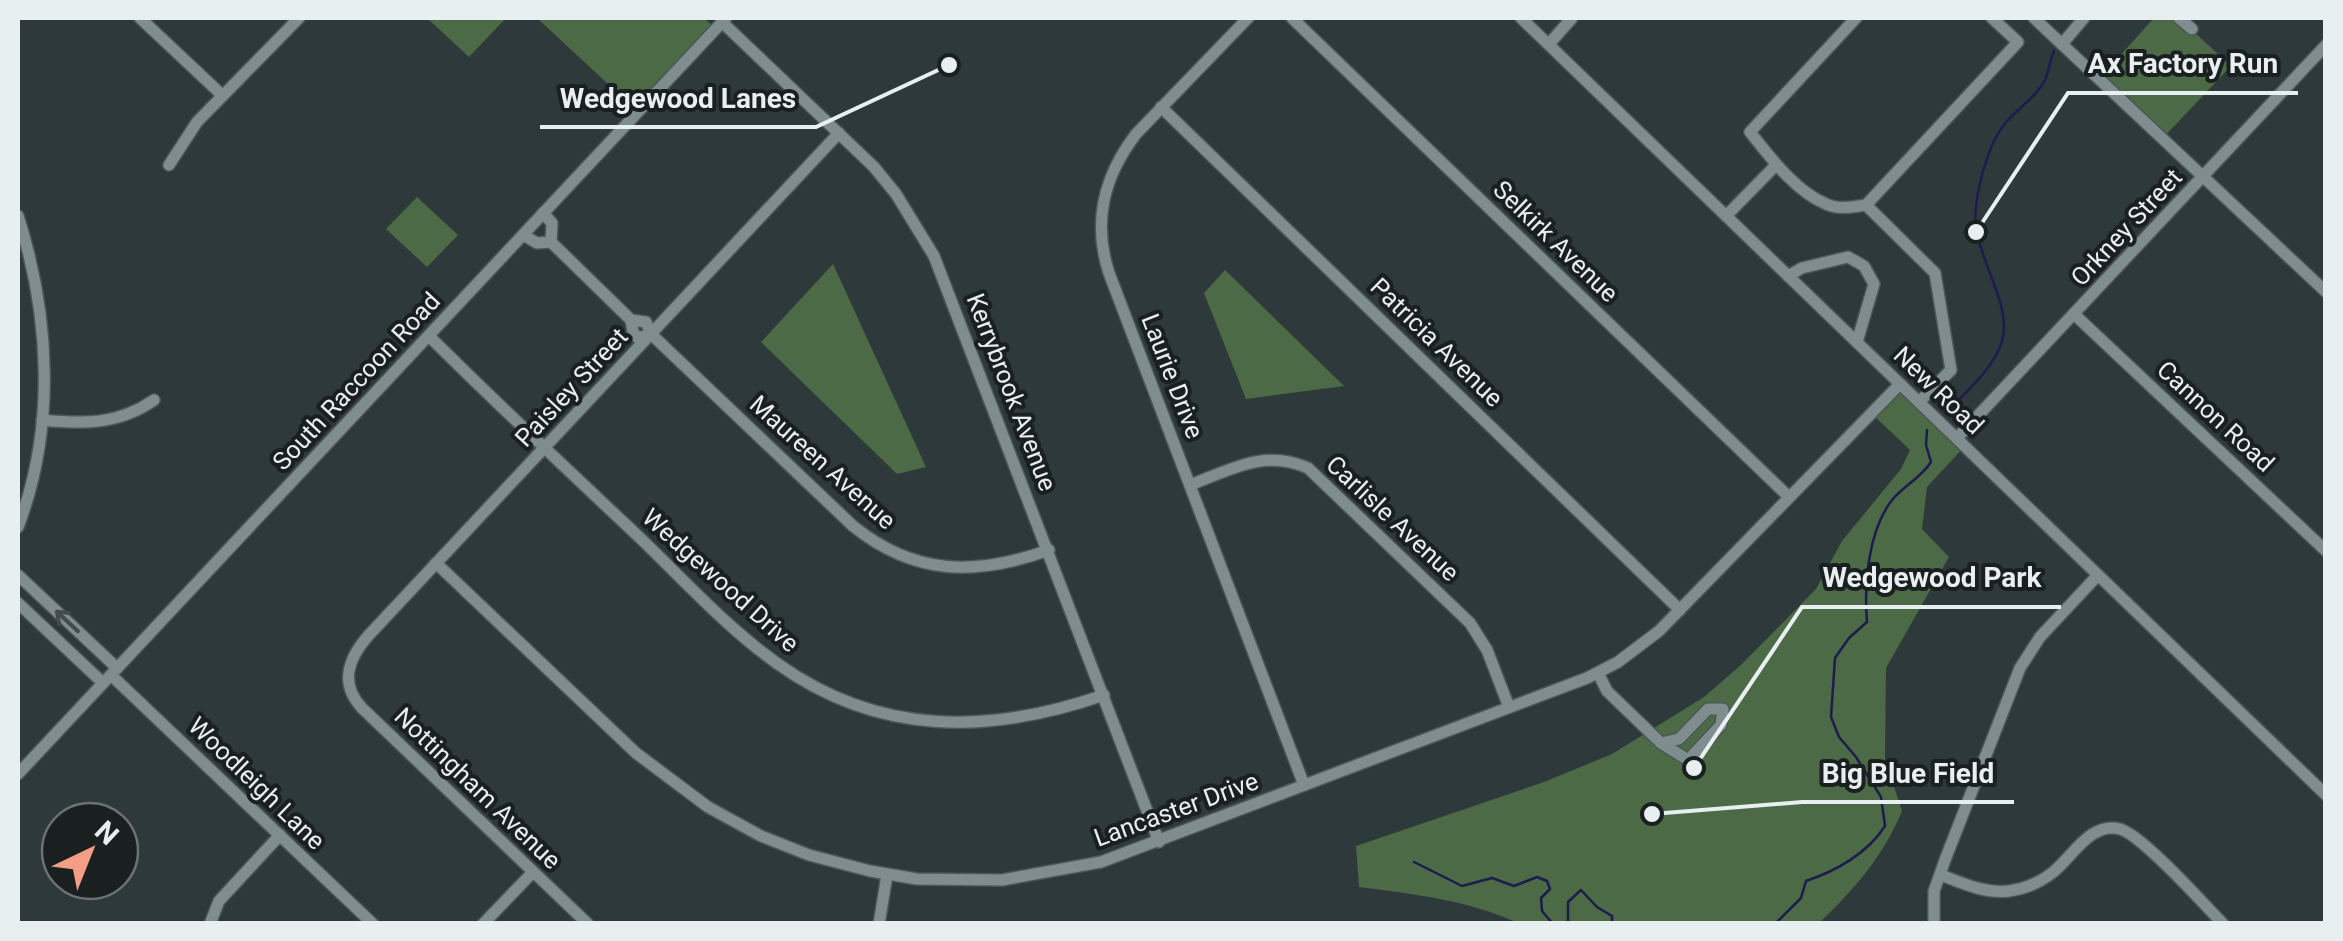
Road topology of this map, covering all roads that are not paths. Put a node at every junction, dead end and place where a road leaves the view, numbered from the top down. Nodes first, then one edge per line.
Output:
1 (140, 18) edge
2 (299, 18) edge
3 (1248, 18) edge
4 (1292, 18) edge
5 (1521, 18) edge
6 (1572, 18) edge
7 (1856, 18) edge
8 (1992, 18) edge
9 (2034, 18) edge
10 (2084, 18) edge
11 (2098, 18) edge
12 (2180, 18) edge
13 (724, 20) edge
14 (2192, 28) dead end
15 (1549, 44) junction
16 (2062, 44) junction
17 (2326, 44) edge
18 (2316, 56) junction
19 (2326, 66) edge
20 (222, 96) junction
21 (1162, 107) junction
22 (839, 133) junction
23 (169, 165) dead end
24 (1776, 165) junction
25 (2203, 177) junction
26 (1866, 205) junction
27 (543, 213) junction
28 (18, 216) edge
29 (1726, 216) junction
30 (523, 235) junction
31 (551, 242) junction
32 (1788, 276) junction
33 (2326, 292) edge
34 (2075, 314) junction
35 (651, 334) junction
36 (429, 336) junction
37 (1857, 342) junction
38 (1900, 384) junction
39 (154, 400) dead end
40 (1919, 402) junction
41 (42, 420) junction
42 (1957, 438) junction
43 (544, 448) junction
44 (1190, 485) junction
45 (1789, 498) junction
46 (18, 526) edge
47 (1049, 550) junction
48 (2326, 550) edge
49 (436, 563) junction
50 (18, 575) edge
51 (2098, 575) junction
52 (18, 603) edge
53 (1680, 610) junction
54 (1598, 673) junction
55 (111, 675) junction
56 (348, 678) joint
57 (1104, 695) junction
58 (1509, 707) junction
59 (1660, 743) junction
60 (18, 774) edge
61 (1304, 785) junction
62 (2326, 795) edge
63 (280, 835) junction
64 (1159, 842) junction
65 (534, 872) junction
66 (886, 875) junction
67 (1941, 875) junction
68 (210, 924) edge
69 (372, 924) edge
70 (483, 924) edge
71 (588, 924) edge
72 (879, 924) edge
73 (1934, 924) edge
74 (2224, 924) edge

1 - 20 street
2 - 20 street
3 - 21 street, Laurie Drive
4 - 45 street, Selkirk Avenue
5 - 15 street, New Road
6 - 15 street
7 - 24 street
8 - 26 street
9 - 16 street
10 - 11 street
10 - 16 street
12 - 14 street
13 - 22 street, Kerrybrook Avenue
13 - 27 street, South Raccoon Road
15 - 29 street, New Road
16 - 25 street
17 - 18 street, Orkney Street
18 - 19 street
18 - 25 street, Orkney Street
20 - 23 street
21 - 44 street, Laurie Drive
21 - 53 street, Patricia Avenue
22 - 35 street, Paisley Street
22 - 47 street, Kerrybrook Avenue
24 - 26 street
24 - 29 street
25 - 33 street
25 - 34 street, Orkney Street
26 - 40 street
27 - 30 street, South Raccoon Road
27 - 31 street
28 - 41 street
29 - 32 street, New Road
30 - 31 street
30 - 36 street, South Raccoon Road
31 - 35 street, Maureen Avenue
32 - 37 street, New Road
32 - 37 street
34 - 42 street, Orkney Street
34 - 48 street, Cannon Road
35 - 43 street, Paisley Street
35 - 47 street, Maureen Avenue
36 - 43 street, Wedgewood Drive
36 - 55 street, South Raccoon Road
37 - 38 street, New Road
38 - 40 street, New Road
38 - 45 street, Lancaster Drive
39 - 41 street
40 - 42 street, New Road
41 - 46 street
42 - 51 street, New Road
43 - 49 street, Paisley Street
43 - 57 street, Wedgewood Drive
44 - 58 street, Carlisle Avenue
44 - 61 street, Laurie Drive
45 - 53 street, Lancaster Drive
47 - 57 street, Kerrybrook Avenue
49 - 56 street, Paisley Street
49 - 66 street, Lancaster Drive
55 -> 50 street
51 - 62 street, New Road
51 - 67 street
52 - 55 street
53 - 54 street, Lancaster Drive
54 - 58 street, Lancaster Drive
54 - 59 street
55 - 60 street, South Raccoon Road
55 - 63 street, Woodleigh Lane
56 - 65 street, Nottingham Avenue
57 - 64 street, Kerrybrook Avenue
58 - 61 street, Lancaster Drive
59 - 59 street
61 - 64 street, Lancaster Drive
63 - 68 street
63 - 69 street, Woodleigh Lane
64 - 66 street, Lancaster Drive
65 - 70 street
65 - 71 street, Nottingham Avenue
66 - 72 street
67 - 73 street
67 - 74 street

